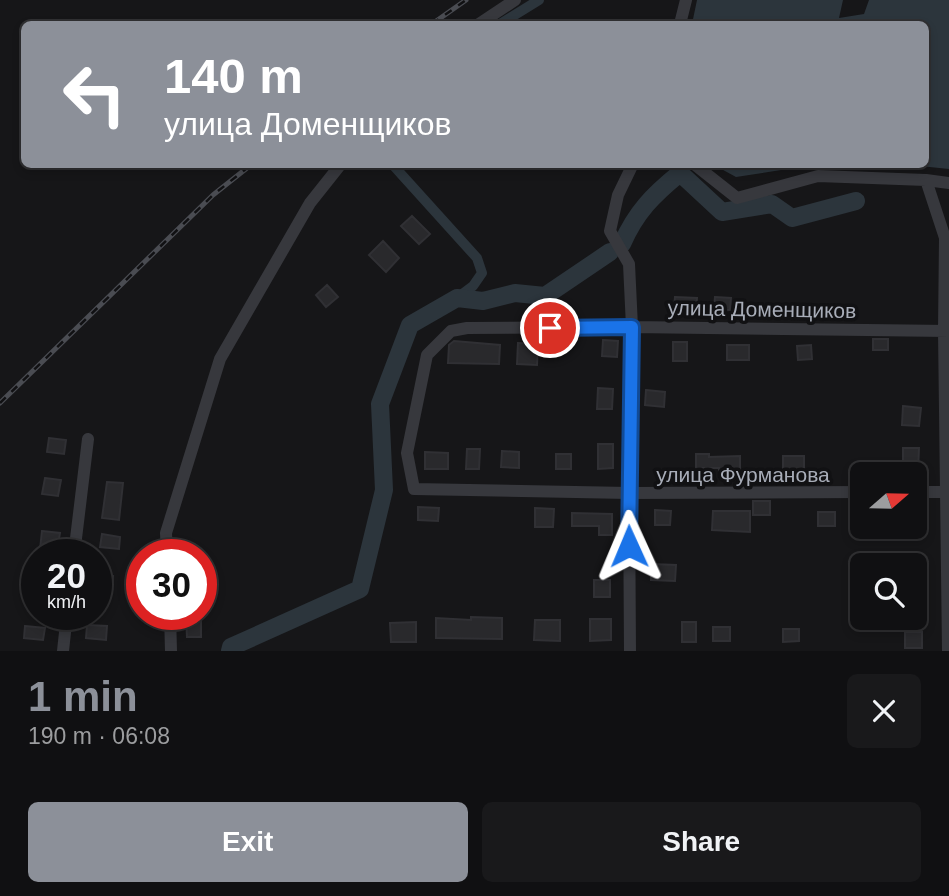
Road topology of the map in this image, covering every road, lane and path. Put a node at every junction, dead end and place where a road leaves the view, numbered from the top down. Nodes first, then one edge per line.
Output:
1 (515, 0) edge
2 (686, 0) edge
3 (484, 21) edge
4 (681, 21) edge
5 (338, 168) edge
6 (631, 168) edge
7 (699, 168) edge
8 (926, 180) junction
9 (949, 183) edge
10 (632, 327) junction
11 (946, 331) edge
12 (88, 439) dead end
13 (414, 489) joint
14 (850, 492) edge
15 (928, 492) edge
16 (947, 492) edge
17 (629, 493) junction
18 (76, 539) edge
19 (166, 539) edge
20 (65, 630) edge
21 (170, 630) edge
22 (63, 651) edge
23 (171, 651) edge
24 (630, 651) edge
25 (948, 651) edge

1 - 3 street
2 - 4 street
5 - 19 street
6 - 10 street
7 - 8 street
8 - 9 street
8 - 11 street
10 - 11 street, улица Доменщиков
10 - 13 street, улица Доменщиков
10 - 17 street
11 - 16 street
12 - 18 street
13 - 17 street, улица Фурманова
14 - 17 street, улица Фурманова
15 - 16 street
16 - 25 street
17 - 24 street
20 - 22 street
21 - 23 street

